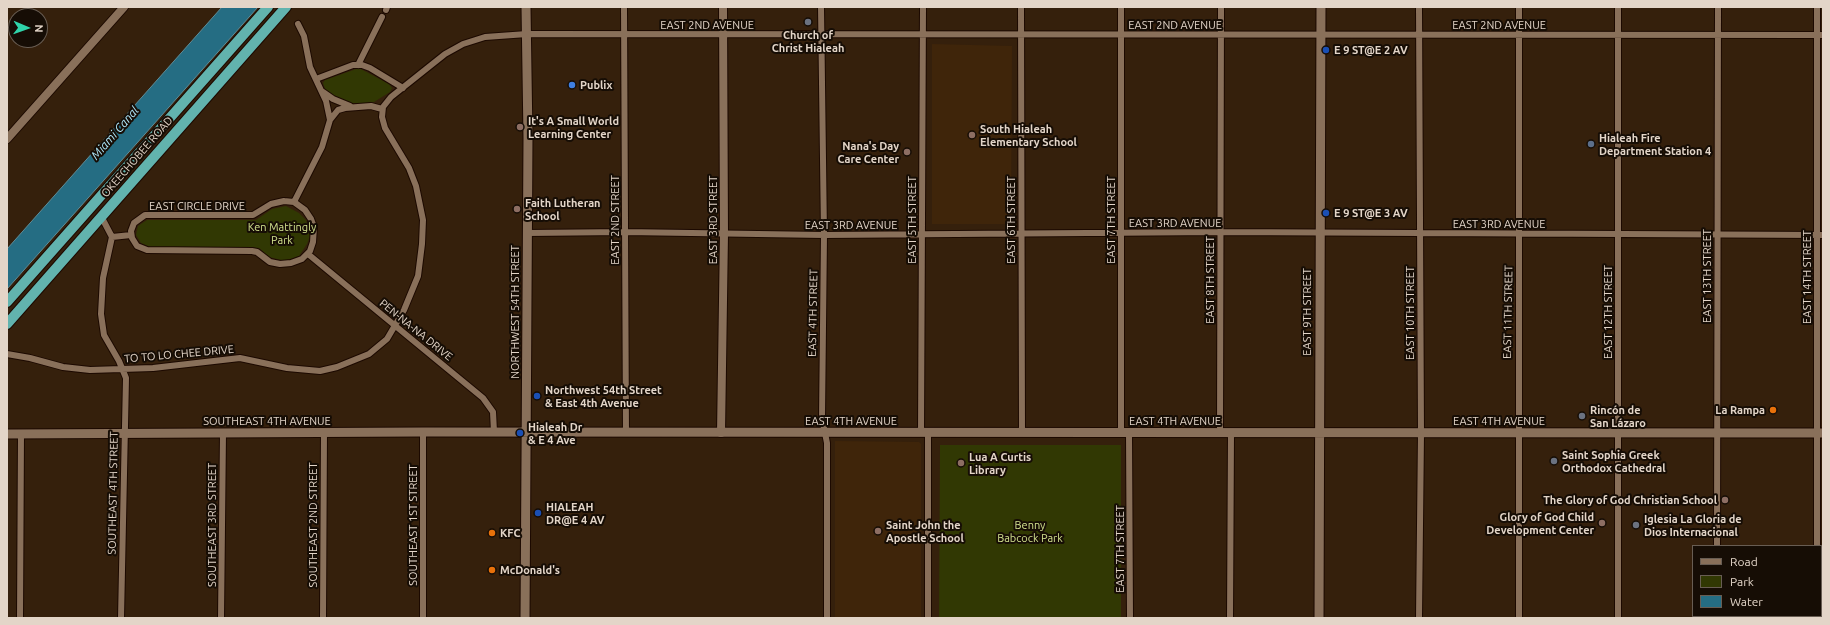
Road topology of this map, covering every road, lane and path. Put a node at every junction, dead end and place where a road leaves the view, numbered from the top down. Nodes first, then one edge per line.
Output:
1 (124, 7) edge
2 (268, 7) edge
3 (286, 7) edge
4 (526, 7) edge
5 (624, 7) edge
6 (723, 7) edge
7 (822, 7) edge
8 (923, 7) edge
9 (1021, 7) edge
10 (1121, 7) edge
11 (1221, 7) edge
12 (1321, 7) edge
13 (1419, 7) edge
14 (1519, 7) edge
15 (1618, 7) edge
16 (1718, 7) edge
17 (1817, 7) edge
18 (382, 17) dead end
19 (298, 24) dead end
20 (527, 34) junction
21 (923, 34) junction
22 (1021, 34) junction
23 (624, 35) junction
24 (723, 35) junction
25 (821, 35) junction
26 (1121, 35) junction
27 (1221, 35) junction
28 (1321, 35) junction
29 (1419, 35) junction
30 (1519, 35) junction
31 (1618, 35) junction
32 (1718, 35) junction
33 (1820, 35) edge
34 (358, 65) junction
35 (316, 79) junction
36 (403, 88) junction
37 (321, 91) junction
38 (351, 107) junction
39 (382, 110) junction
40 (330, 120) junction
41 (7, 139) edge
42 (108, 188) junction
43 (294, 202) junction
44 (101, 216) junction
45 (527, 232) junction
46 (625, 232) junction
47 (1220, 232) junction
48 (1121, 233) junction
49 (1320, 233) junction
50 (1420, 233) junction
51 (724, 234) junction
52 (922, 234) junction
53 (1021, 234) junction
54 (1519, 234) junction
55 (1618, 234) junction
56 (1717, 234) junction
57 (1820, 234) edge
58 (131, 235) junction
59 (824, 235) junction
60 (112, 237) junction
61 (308, 254) junction
62 (7, 302) edge
63 (7, 324) edge
64 (395, 326) junction
65 (7, 354) edge
66 (123, 370) junction
67 (324, 432) junction
68 (423, 432) junction
69 (494, 432) junction
70 (526, 432) junction
71 (124, 433) junction
72 (223, 433) junction
73 (626, 433) junction
74 (721, 433) junction
75 (824, 433) junction
76 (925, 433) junction
77 (1022, 433) junction
78 (1125, 433) junction
79 (1220, 433) junction
80 (1231, 433) junction
81 (1319, 433) junction
82 (1421, 433) junction
83 (1517, 433) junction
84 (1618, 433) junction
85 (1717, 433) junction
86 (1821, 433) edge
87 (7, 434) edge
88 (20, 434) junction
89 (1717, 545) edge
90 (1817, 545) edge
91 (20, 618) edge
92 (121, 618) edge
93 (221, 618) edge
94 (323, 618) edge
95 (423, 618) edge
96 (525, 618) edge
97 (827, 618) edge
98 (928, 618) edge
99 (1130, 618) edge
100 (1230, 618) edge
101 (1319, 618) edge
102 (1419, 618) edge
103 (1519, 618) edge
104 (1618, 618) edge

1 - 41 street
2 - 42 highway, OKEECHOBEE ROAD
3 - 44 highway, OKEECHOBEE ROAD
4 - 20 main road, NORTHWEST 54TH STREET
5 - 23 street, EAST 2ND STREET
6 - 24 street, EAST 3RD STREET
7 - 25 street, EAST 4TH STREET
8 - 21 street, EAST 5TH STREET
9 - 22 street, EAST 6TH STREET
10 - 26 street, EAST 7TH STREET
11 - 27 street, EAST 8TH STREET
12 - 28 main road, EAST 9TH STREET
13 - 29 street, EAST 10TH STREET
14 - 30 street, EAST 11TH STREET
15 - 31 street, EAST 12TH STREET
16 - 32 street, EAST 13TH STREET
17 - 33 street, EAST 14TH STREET
18 - 34 street
19 - 35 street
20 - 23 street, EAST 2ND AVENUE
20 - 36 street, EAST 2ND AVENUE
20 - 45 main road, NORTHWEST 54TH STREET
21 - 22 street, EAST 2ND AVENUE
21 - 25 street, EAST 2ND AVENUE
21 - 52 street, EAST 5TH STREET
22 - 26 street, EAST 2ND AVENUE
22 - 53 street, EAST 6TH STREET
23 - 24 street, EAST 2ND AVENUE
23 - 46 street, EAST 2ND STREET
24 - 25 street, EAST 2ND AVENUE
24 - 51 street, EAST 3RD STREET
25 - 59 street, EAST 4TH STREET
26 - 27 street, EAST 2ND AVENUE
26 - 48 street, EAST 7TH STREET
27 - 28 street, EAST 2ND AVENUE
27 - 47 street, EAST 8TH STREET
28 - 29 street, EAST 2ND AVENUE
28 - 49 main road, EAST 9TH STREET
29 - 30 street, EAST 2ND AVENUE
29 - 50 street, EAST 10TH STREET
30 - 31 street, EAST 2ND AVENUE
30 - 54 street, EAST 11TH STREET
31 - 32 street, EAST 2ND AVENUE
31 - 55 street, EAST 12TH STREET
32 - 33 street, EAST 2ND AVENUE
32 - 56 street, EAST 13TH STREET
33 - 57 street, EAST 14TH STREET
34 - 35 street
34 - 36 street
35 - 37 street
36 - 39 street, EAST 2ND AVENUE
37 - 38 street
37 - 40 street
38 - 39 street
38 - 40 street
39 - 64 street, TO TO LO CHEE DRIVE
40 - 43 street
42 - 44 highway
42 - 62 highway, OKEECHOBEE ROAD
43 - 58 street, EAST CIRCLE DRIVE
43 - 61 street
44 - 60 street
44 - 63 highway, OKEECHOBEE ROAD
45 - 46 street, EAST 3RD AVENUE
45 - 70 main road, NORTHWEST 54TH STREET
46 - 51 street, EAST 3RD AVENUE
46 - 73 street, EAST 2ND STREET
47 - 48 street, EAST 3RD AVENUE
47 - 49 street, EAST 3RD AVENUE
47 - 79 street, EAST 8TH STREET
48 - 53 street, EAST 3RD AVENUE
48 - 78 street, EAST 7TH STREET
49 - 50 street, EAST 3RD AVENUE
49 - 81 main road, EAST 9TH STREET
50 - 54 street, EAST 3RD AVENUE
50 - 82 street, EAST 10TH STREET
51 - 59 street, EAST 3RD AVENUE
51 - 74 street, EAST 3RD STREET
52 - 53 street, EAST 3RD AVENUE
52 - 59 street, EAST 3RD AVENUE
52 - 76 street, EAST 5TH STREET
53 - 77 street, EAST 6TH STREET
54 - 55 street, EAST 3RD AVENUE
54 - 83 street, EAST 11TH STREET
55 - 56 street, EAST 3RD AVENUE
55 - 84 street, EAST 12TH STREET
56 - 57 street, EAST 3RD AVENUE
56 - 85 street, EAST 13TH STREET
57 - 86 street, EAST 14TH STREET
58 - 60 street
58 - 61 street
59 - 75 street, EAST 4TH STREET
60 - 66 street
61 - 64 street, PEN-NA-NA DRIVE
64 - 66 street, TO TO LO CHEE DRIVE
64 - 69 street, PEN-NA-NA DRIVE
65 - 66 street, TO TO LO CHEE DRIVE
66 - 71 street, SOUTHEAST 4TH STREET
67 - 68 main road, SOUTHEAST 4TH AVENUE
67 - 72 main road, SOUTHEAST 4TH AVENUE
67 - 94 street, SOUTHEAST 2ND STREET
68 - 69 main road, SOUTHEAST 4TH AVENUE
68 - 95 street, SOUTHEAST 1ST STREET
69 - 70 main road, SOUTHEAST 4TH AVENUE
70 - 73 main road, EAST 4TH AVENUE
70 - 96 main road, NORTHWEST 54TH STREET
71 - 72 main road, SOUTHEAST 4TH AVENUE
71 - 88 main road, SOUTHEAST 4TH AVENUE
71 - 92 street, SOUTHEAST 4TH STREET
72 - 93 street, SOUTHEAST 3RD STREET
73 - 74 main road, EAST 4TH AVENUE
74 - 75 main road, EAST 4TH AVENUE
75 - 76 main road, EAST 4TH AVENUE
75 - 97 street, EAST 4TH STREET
76 - 77 main road, EAST 4TH AVENUE
76 - 98 street, EAST 5TH STREET
77 - 78 main road, EAST 4TH AVENUE
78 - 79 main road, EAST 4TH AVENUE
78 - 99 street, EAST 7TH STREET
79 - 80 main road, EAST 4TH AVENUE
80 - 81 main road, EAST 4TH AVENUE
80 - 100 street
81 - 82 main road, EAST 4TH AVENUE
81 - 101 main road, EAST 9TH STREET
82 - 83 main road, EAST 4TH AVENUE
82 - 102 street, EAST 10TH STREET
83 - 84 main road, EAST 4TH AVENUE
83 - 103 street, EAST 11TH STREET
84 - 85 main road, EAST 4TH AVENUE
84 - 104 street, EAST 12TH STREET
85 - 86 main road, EAST 4TH AVENUE
85 - 89 street, EAST 13TH STREET
86 - 90 street, EAST 14TH STREET
87 - 88 main road, SOUTHEAST 4TH AVENUE
88 - 91 street

